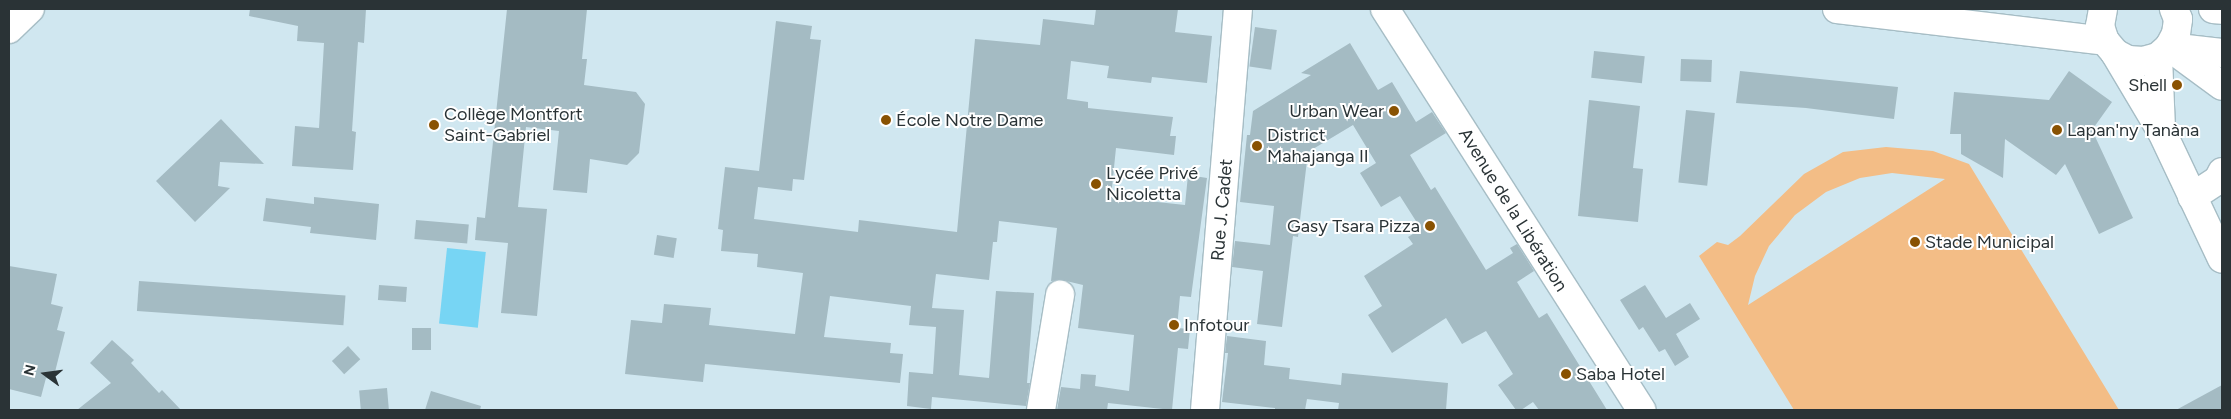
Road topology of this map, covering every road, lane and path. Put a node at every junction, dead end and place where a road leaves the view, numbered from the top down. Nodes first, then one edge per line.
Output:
1 (30, 9) edge
2 (1238, 9) edge
3 (1385, 9) edge
4 (1837, 9) edge
5 (2103, 9) edge
6 (2174, 9) edge
7 (2213, 9) edge
8 (2222, 10) edge
9 (1935, 14) edge
10 (9, 29) edge
11 (2110, 47) junction
12 (2163, 52) junction
13 (2222, 53) edge
14 (2222, 86) edge
15 (2162, 132) junction
16 (2222, 172) edge
17 (2192, 197) junction
18 (2222, 259) edge
19 (1060, 295) dead end
20 (1041, 410) edge
21 (1205, 410) edge
22 (1641, 410) edge

1 - 10 main road
2 - 21 main road, Rue J. Cadet
3 - 22 main road, Avenue de la Libération
4 - 9 main road
5 - 11 main road
6 - 12 main road
7 - 8 main road
9 - 11 main road
11 - 12 main road
11 - 15 main road
12 - 13 main road
12 - 14 main road
12 - 15 main road
15 - 17 main road
16 - 17 main road
17 - 18 main road
19 - 20 main road

